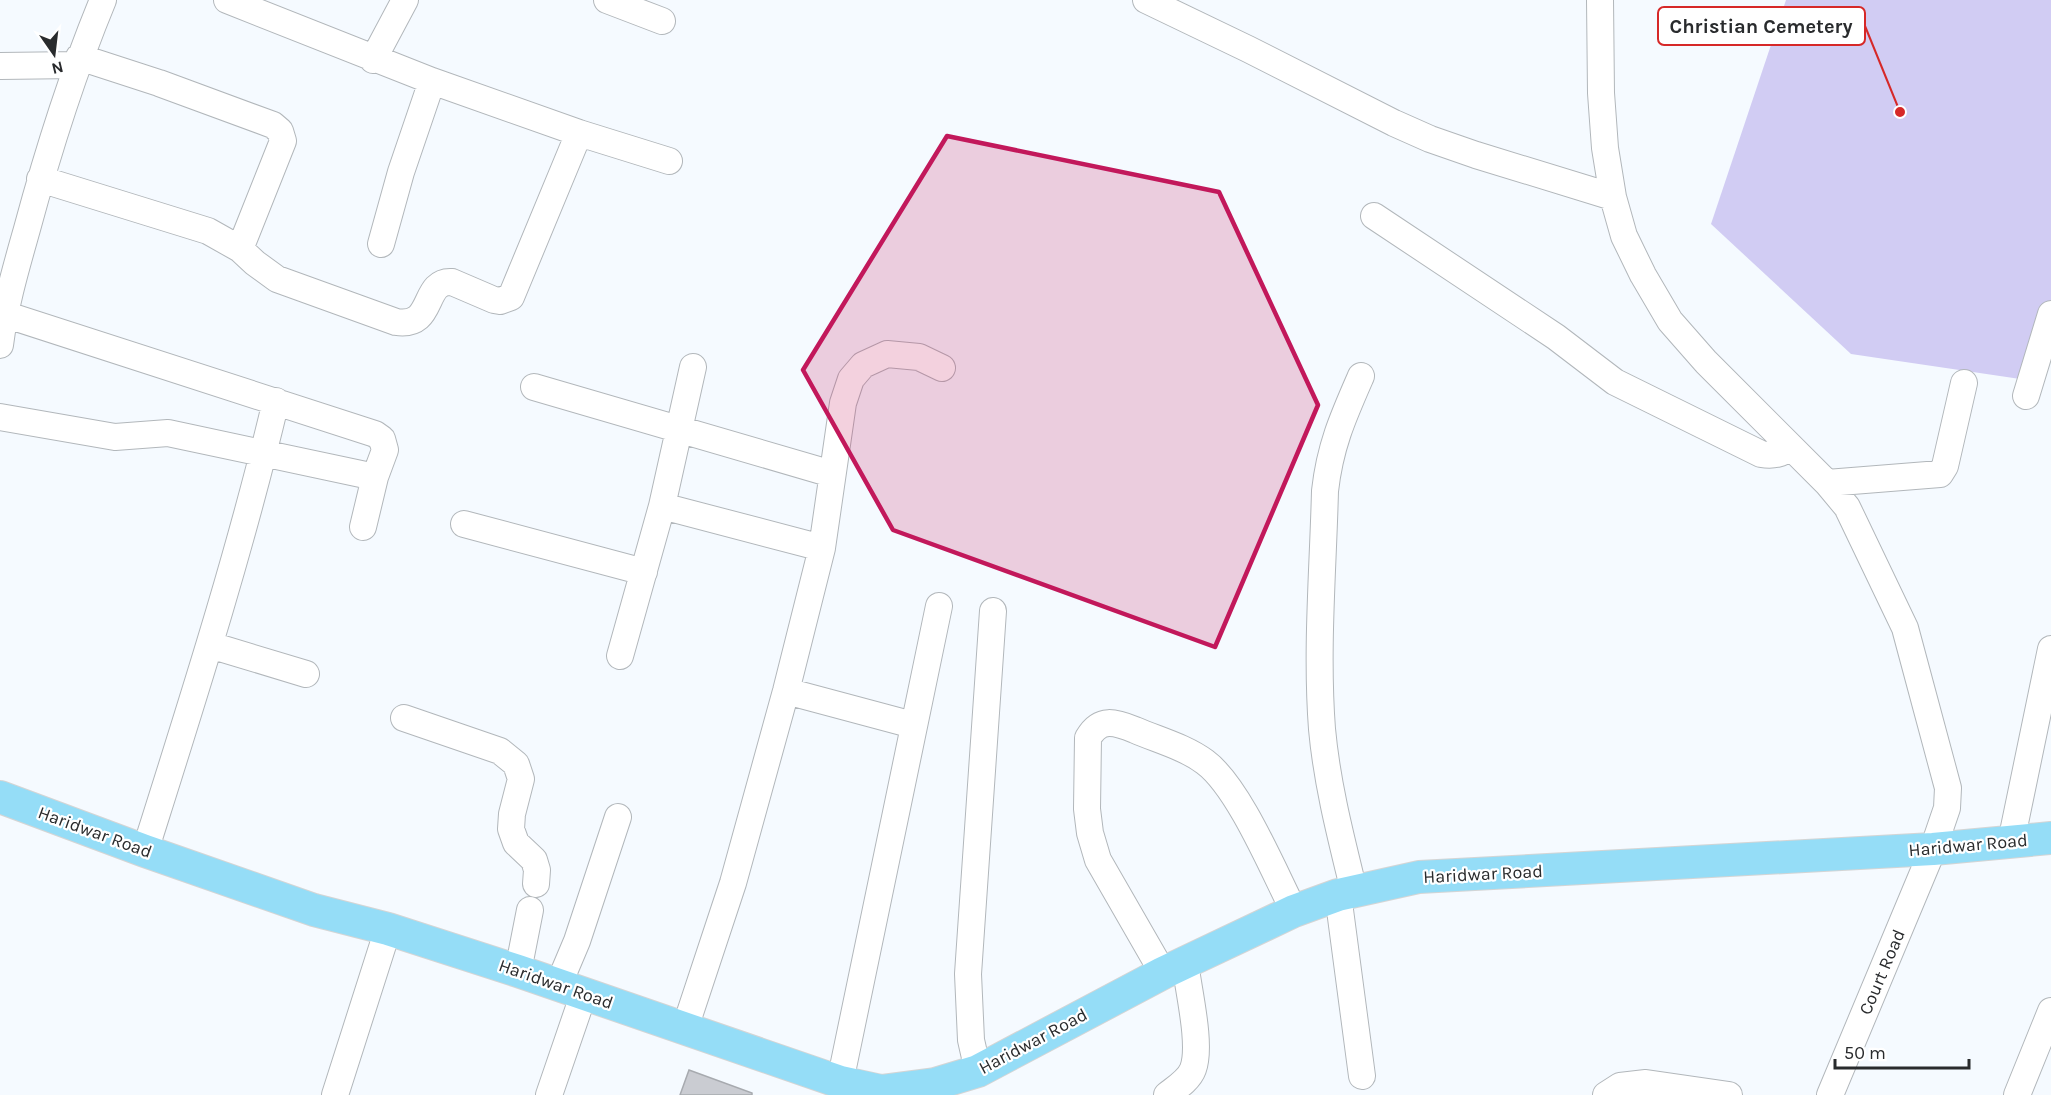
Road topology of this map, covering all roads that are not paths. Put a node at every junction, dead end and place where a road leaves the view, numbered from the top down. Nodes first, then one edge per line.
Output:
1 (103, 0) edge
2 (227, 0) edge
3 (405, 0) edge
4 (607, 0) edge
5 (1146, 0) edge
6 (1600, 0) edge
7 (662, 21) dead end
8 (374, 60) junction
9 (78, 61) junction
10 (0, 66) edge
11 (432, 81) junction
12 (579, 133) junction
13 (669, 161) dead end
14 (40, 179) junction
15 (1613, 197) junction
16 (1374, 216) dead end
17 (381, 244) dead end
18 (240, 249) junction
19 (4, 314) junction
20 (2051, 314) edge
21 (0, 345) edge
22 (693, 367) dead end
23 (942, 368) dead end
24 (1361, 376) dead end
25 (1964, 383) dead end
26 (534, 387) dead end
27 (2031, 396) edge
28 (276, 401) junction
29 (0, 417) edge
30 (680, 429) junction
31 (1791, 447) junction
32 (264, 453) junction
33 (832, 474) junction
34 (375, 477) junction
35 (1827, 483) junction
36 (662, 506) junction
37 (464, 524) dead end
38 (363, 527) dead end
39 (822, 548) junction
40 (644, 572) junction
41 (939, 606) dead end
42 (993, 611) dead end
43 (210, 645) junction
44 (2051, 649) edge
45 (620, 656) dead end
46 (306, 674) dead end
47 (786, 691) junction
48 (404, 718) dead end
49 (913, 725) junction
50 (0, 797) edge
51 (618, 818) dead end
52 (2051, 838) edge
53 (2012, 842) junction
54 (1933, 849) junction
55 (145, 851) junction
56 (536, 884) dead end
57 (1346, 893) junction
58 (530, 910) dead end
59 (1294, 911) junction
60 (388, 929) junction
61 (1174, 968) junction
62 (518, 971) junction
63 (571, 990) junction
64 (2051, 1011) edge
65 (685, 1028) junction
66 (978, 1071) junction
67 (1362, 1076) dead end
68 (840, 1082) junction
69 (888, 1093) edge
70 (335, 1095) edge
71 (549, 1095) edge
72 (1167, 1095) edge
73 (1606, 1095) edge
74 (1729, 1095) edge
75 (1830, 1095) edge
76 (2018, 1095) edge

1 - 9 street
2 - 8 street
3 - 8 street
4 - 7 street
5 - 15 street
6 - 15 street, Court Road
8 - 11 street
9 - 10 street
9 - 14 street
9 - 18 street
11 - 12 street
11 - 17 street
12 - 13 street
12 - 18 street
14 - 18 street
14 - 19 street
15 - 31 street, Court Road
16 - 31 street
19 - 21 street
19 - 28 street
20 - 27 street
22 - 30 street
23 - 33 street
24 - 57 street
25 - 35 street
26 - 30 street
28 - 32 street
28 - 34 street
29 - 32 street
30 - 33 street
30 - 36 street
31 - 35 street, Court Road
32 - 34 street
32 - 43 street
33 - 39 street
34 - 38 street
35 - 54 street, Court Road
36 - 39 street
36 - 40 street
37 - 40 street
39 - 47 street
40 - 45 street
41 - 49 street
42 - 66 street
43 - 46 street
43 - 55 street
44 - 53 street
47 - 49 street
47 - 65 street
48 - 56 street
49 - 68 street
50 - 55 main road, Haridwar Road
51 - 63 street
52 - 53 main road, Haridwar Road
53 - 54 main road, Haridwar Road
54 - 57 main road, Haridwar Road
54 - 75 street, Court Road
55 - 60 main road, Haridwar Road
57 - 59 main road, Haridwar Road
57 - 67 street
58 - 62 street
59 - 61 main road, Haridwar Road
59 - 61 street
60 - 62 main road, Haridwar Road
60 - 70 street
61 - 66 main road, Haridwar Road
61 - 72 street
62 - 63 main road, Haridwar Road
63 - 65 main road, Haridwar Road
63 - 71 street
64 - 76 street
65 - 68 main road, Haridwar Road
66 - 69 main road, Haridwar Road
68 - 69 main road, Haridwar Road
73 - 74 street

